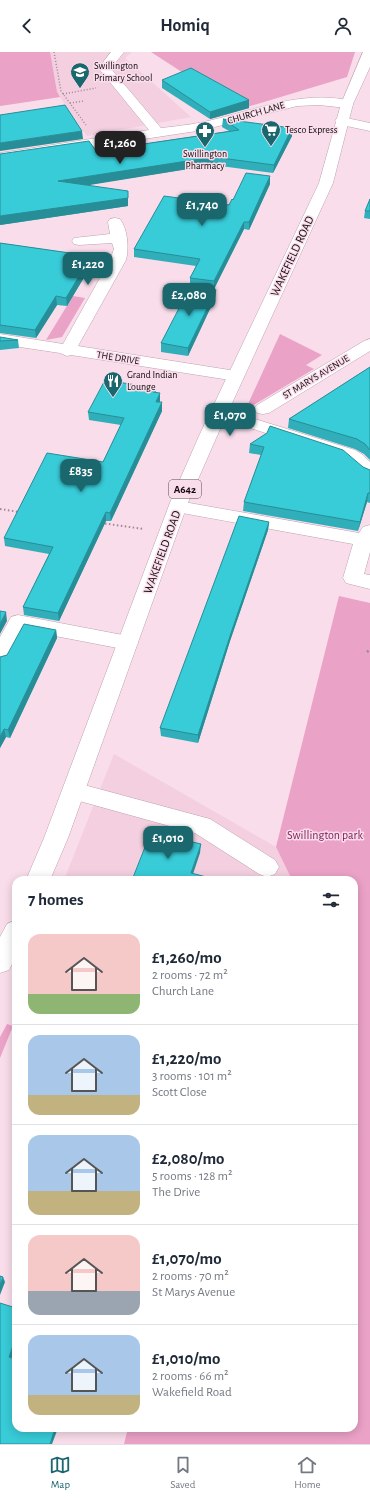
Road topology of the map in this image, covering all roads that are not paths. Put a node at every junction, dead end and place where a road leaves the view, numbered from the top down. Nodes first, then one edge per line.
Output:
1 (118, 52) edge
2 (369, 52) edge
3 (344, 112) junction
4 (370, 127) edge
5 (158, 133) junction
6 (0, 157) edge
7 (115, 222) dead end
8 (119, 238) junction
9 (79, 241) dead end
10 (0, 339) edge
11 (370, 344) edge
12 (67, 351) junction
13 (236, 376) junction
14 (263, 409) dead end
15 (213, 424) junction
16 (370, 473) edge
17 (178, 508) junction
18 (368, 537) edge
19 (370, 582) edge
20 (128, 643) junction
21 (0, 658) edge
22 (73, 791) junction
23 (267, 867) dead end
24 (40, 876) edge
25 (12, 939) edge
26 (0, 962) edge

1 - 5 main road
2 - 3 main road, WAKEFIELD ROAD / A642
3 - 4 main road, CHURCH LANE
3 - 5 main road, CHURCH LANE
3 - 13 main road, WAKEFIELD ROAD / A642
5 - 6 main road, CHURCH LANE
7 - 8 main road
8 - 9 main road
8 - 12 main road
10 - 12 main road, THE DRIVE
11 - 14 main road, ST MARYS AVENUE
12 - 13 main road, THE DRIVE
13 - 15 main road, WAKEFIELD ROAD / A642
15 - 16 main road
15 - 17 main road, WAKEFIELD ROAD / A642
17 - 18 main road
17 - 20 main road, WAKEFIELD ROAD / A642
18 - 19 main road
20 - 21 main road
20 - 22 main road, WAKEFIELD ROAD / A642
22 - 23 main road
22 - 24 main road, WAKEFIELD ROAD / A642
25 - 26 main road

